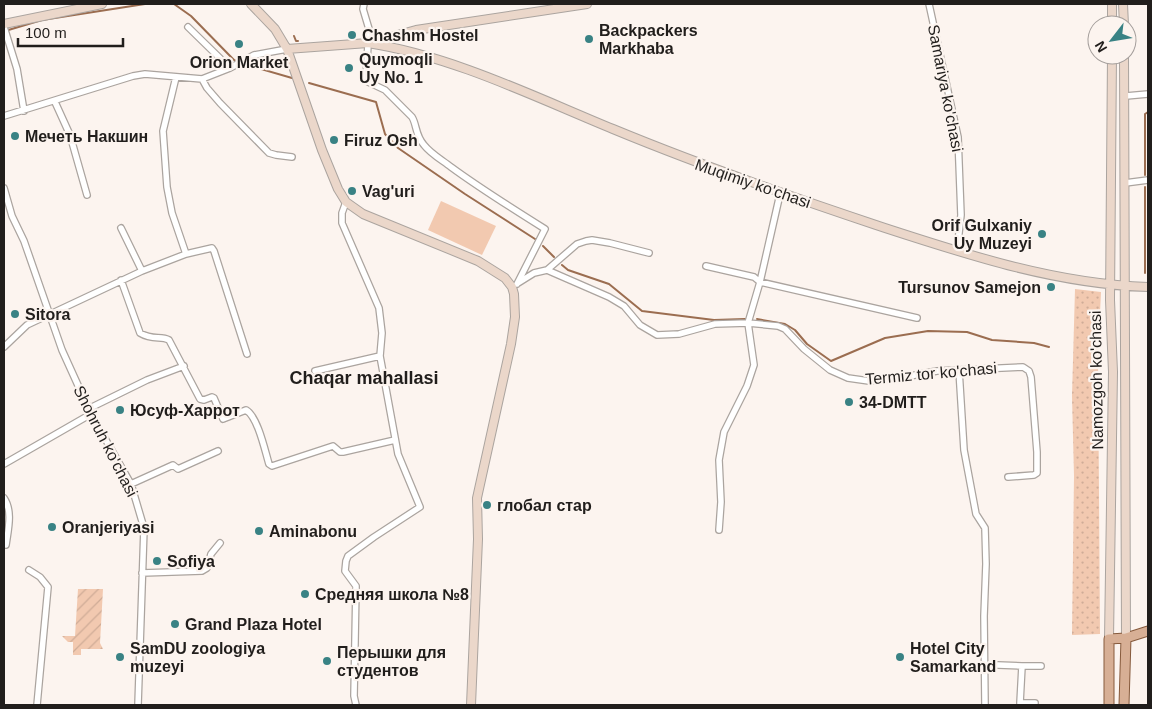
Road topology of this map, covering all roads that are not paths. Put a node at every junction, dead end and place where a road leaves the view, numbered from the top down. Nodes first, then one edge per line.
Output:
1 (102, 4) edge
2 (251, 4) edge
3 (364, 4) edge
4 (587, 4) edge
5 (929, 4) edge
6 (4, 26) edge
7 (188, 27) dead end
8 (368, 43) junction
9 (287, 49) junction
10 (1112, 65) edge
11 (1124, 65) edge
12 (230, 68) junction
13 (176, 77) junction
14 (202, 78) junction
15 (1148, 94) edge
16 (1126, 96) junction
17 (55, 102) junction
18 (24, 111) junction
19 (4, 116) edge
20 (292, 157) dead end
21 (1146, 181) edge
22 (1125, 183) junction
23 (4, 188) edge
24 (780, 194) junction
25 (87, 195) dead end
26 (346, 202) junction
27 (121, 228) dead end
28 (958, 251) junction
29 (649, 253) dead end
30 (186, 254) junction
31 (706, 266) dead end
32 (547, 270) junction
33 (142, 271) junction
34 (122, 280) junction
35 (760, 282) junction
36 (1110, 285) junction
37 (514, 286) junction
38 (1124, 286) junction
39 (1148, 287) edge
40 (50, 315) junction
41 (917, 318) dead end
42 (748, 323) junction
43 (4, 347) edge
44 (247, 354) dead end
45 (380, 356) junction
46 (184, 366) junction
47 (959, 370) junction
48 (315, 371) dead end
49 (90, 412) junction
50 (395, 440) junction
51 (1112, 449) junction
52 (218, 451) dead end
53 (1127, 451) junction
54 (4, 464) edge
55 (1008, 477) dead end
56 (131, 484) junction
57 (4, 498) edge
58 (719, 530) dead end
59 (220, 543) dead end
60 (6, 545) dead end
61 (29, 570) dead end
62 (142, 573) junction
63 (1148, 631) edge
64 (1126, 638) junction
65 (1109, 640) junction
66 (998, 665) dead end
67 (1022, 666) junction
68 (1040, 666) dead end
69 (1035, 703) dead end
70 (37, 705) edge
71 (138, 705) edge
72 (356, 705) edge
73 (471, 705) edge
74 (985, 705) edge
75 (1108, 705) edge
76 (1124, 705) edge

1 - 6 main road
2 - 9 main road
3 - 8 street
4 - 8 main road
5 - 28 street, Samariya ko'chasi
6 - 18 street
7 - 12 street
8 - 9 main road
8 - 24 main road, Muqimiy ko'chasi
8 - 37 street
9 - 12 street
9 - 26 main road
10 - 36 main road, Namozgoh ko'chasi
11 - 16 main road, Namozgoh ko'chasi
12 - 14 street
13 - 14 street
13 - 17 street
13 - 30 street
14 - 20 street
15 - 16 street
16 - 22 main road, Namozgoh ko'chasi
17 - 18 street
17 - 25 street
18 - 19 street
21 - 22 street
22 - 38 main road, Namozgoh ko'chasi
23 - 40 street, Shohruh ko'chasi
24 - 28 main road, Muqimiy ko'chasi
24 - 35 street
26 - 37 main road
26 - 45 street
27 - 33 street
28 - 36 main road, Muqimiy ko'chasi
29 - 32 street
30 - 33 street
30 - 44 street
31 - 35 street
32 - 37 street
32 - 42 street, Termiz tor ko'chasi
33 - 34 street
34 - 40 street
34 - 46 street
35 - 41 street
35 - 42 street
36 - 38 main road, Muqimiy ko'chasi
36 - 51 main road, Namozgoh ko'chasi
37 - 73 main road
38 - 39 main road, Muqimiy ko'chasi
38 - 53 main road, Namozgoh ko'chasi
40 - 43 street
40 - 49 street, Shohruh ko'chasi
42 - 47 street, Termiz tor ko'chasi
42 - 58 street
45 - 48 street
45 - 50 street
46 - 49 street
46 - 50 street
47 - 55 street, Termiz tor ko'chasi
47 - 74 street
49 - 54 street
49 - 56 street, Shohruh ko'chasi
50 - 72 street
51 - 53 main road
51 - 65 main road, Namozgoh ko'chasi
52 - 56 street
53 - 64 main road, Namozgoh ko'chasi
56 - 62 street, Shohruh ko'chasi
57 - 60 street
59 - 62 street
61 - 70 street
62 - 71 street, Shohruh ko'chasi
63 - 64 main road
64 - 65 main road
64 - 76 main road, Namozgoh ko'chasi
65 - 75 main road, Namozgoh ko'chasi
66 - 67 street
67 - 68 street
67 - 69 street

